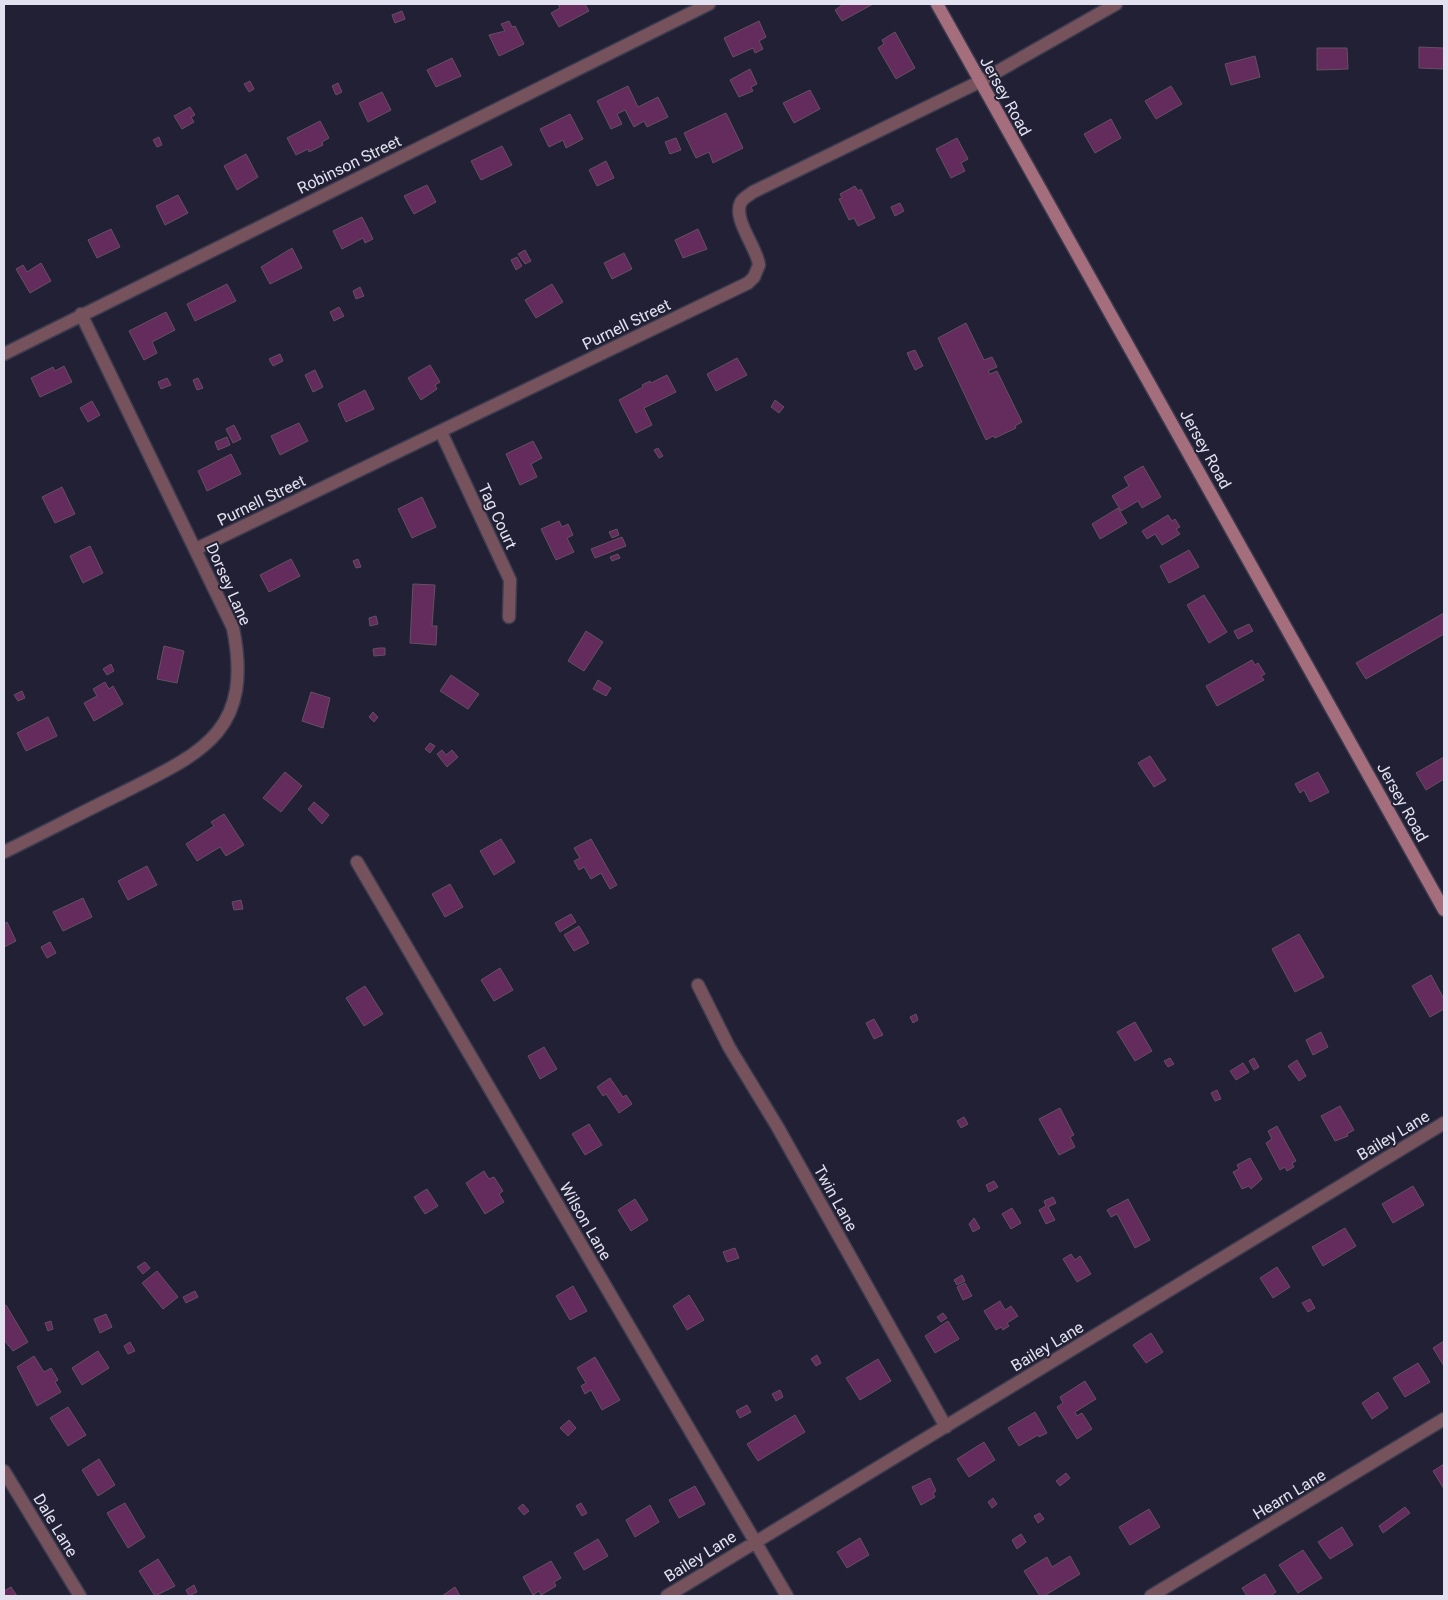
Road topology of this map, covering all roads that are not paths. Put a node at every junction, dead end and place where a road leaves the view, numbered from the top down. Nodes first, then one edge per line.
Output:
1 (709, 4) edge
2 (936, 4) edge
3 (1116, 4) edge
4 (979, 82) junction
5 (81, 314) junction
6 (4, 354) edge
7 (441, 432) junction
8 (196, 549) junction
9 (509, 617) dead end
10 (4, 852) edge
11 (357, 862) dead end
12 (1444, 910) edge
13 (698, 985) dead end
14 (1444, 1123) edge
15 (1444, 1419) edge
16 (946, 1427) junction
17 (4, 1470) edge
18 (754, 1541) junction
19 (80, 1596) edge
20 (666, 1596) edge
21 (787, 1596) edge
22 (1151, 1596) edge

1 - 5 street, Robinson Street
2 - 4 street, Jersey Road
3 - 4 street
4 - 7 street, Purnell Street
4 - 12 street, Jersey Road
5 - 6 street, Robinson Street
5 - 8 street, Dorsey Lane
7 - 8 street, Purnell Street
7 - 9 street, Tag Court
8 - 10 street, Dorsey Lane
11 - 18 street, Wilson Lane
13 - 16 street, Twin Lane
14 - 16 street, Bailey Lane
15 - 22 street, Hearn Lane
16 - 18 street, Bailey Lane
17 - 19 street, Dale Lane
18 - 20 street, Bailey Lane
18 - 21 street, Wilson Lane

